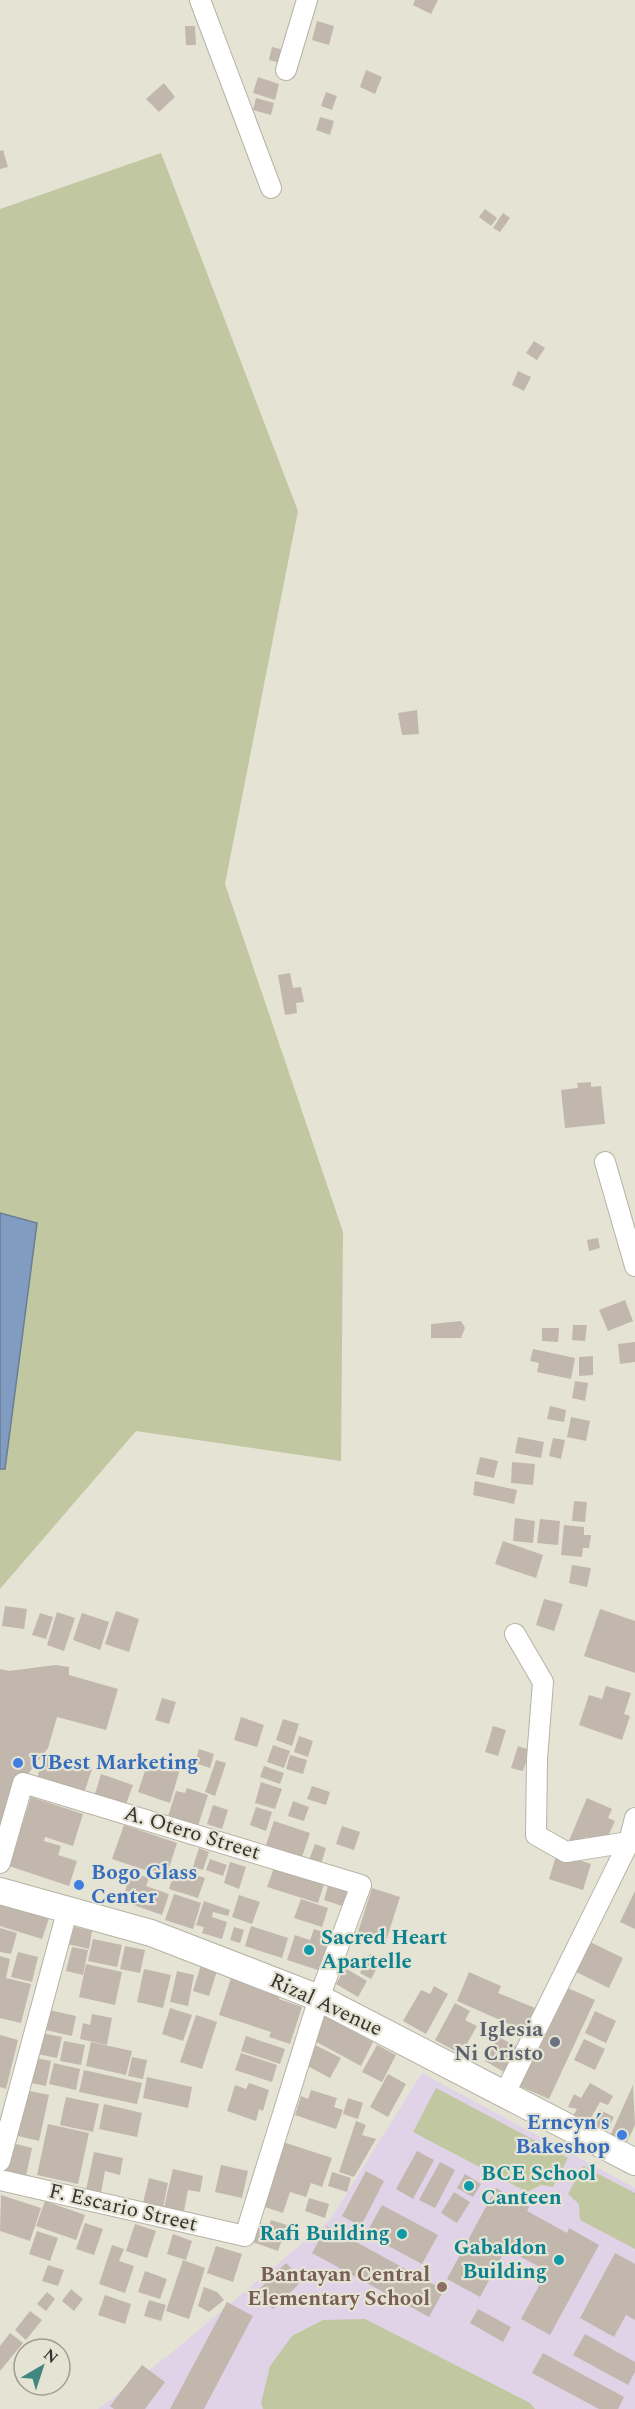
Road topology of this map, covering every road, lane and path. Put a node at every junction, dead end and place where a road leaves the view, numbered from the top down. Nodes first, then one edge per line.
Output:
1 (200, 0) edge
2 (307, 0) edge
3 (286, 70) dead end
4 (271, 188) dead end
5 (605, 1162) dead end
6 (635, 1266) edge
7 (515, 1634) dead end
8 (635, 1818) edge
9 (632, 1841) edge
10 (0, 1863) edge
11 (0, 1891) edge
12 (68, 1908) junction
13 (319, 1998) junction
14 (504, 2095) junction
15 (0, 2161) edge
16 (635, 2162) edge
17 (0, 2180) edge

1 - 4 street
2 - 3 street
5 - 6 street
7 - 9 street
8 - 9 street
9 - 14 street
10 - 13 street, A. Otero Street
11 - 12 main road, Rizal Avenue
12 - 13 main road, Rizal Avenue
12 - 15 street
13 - 14 main road, Rizal Avenue
13 - 17 street, F. Escario Street
14 - 16 main road, Rizal Avenue

